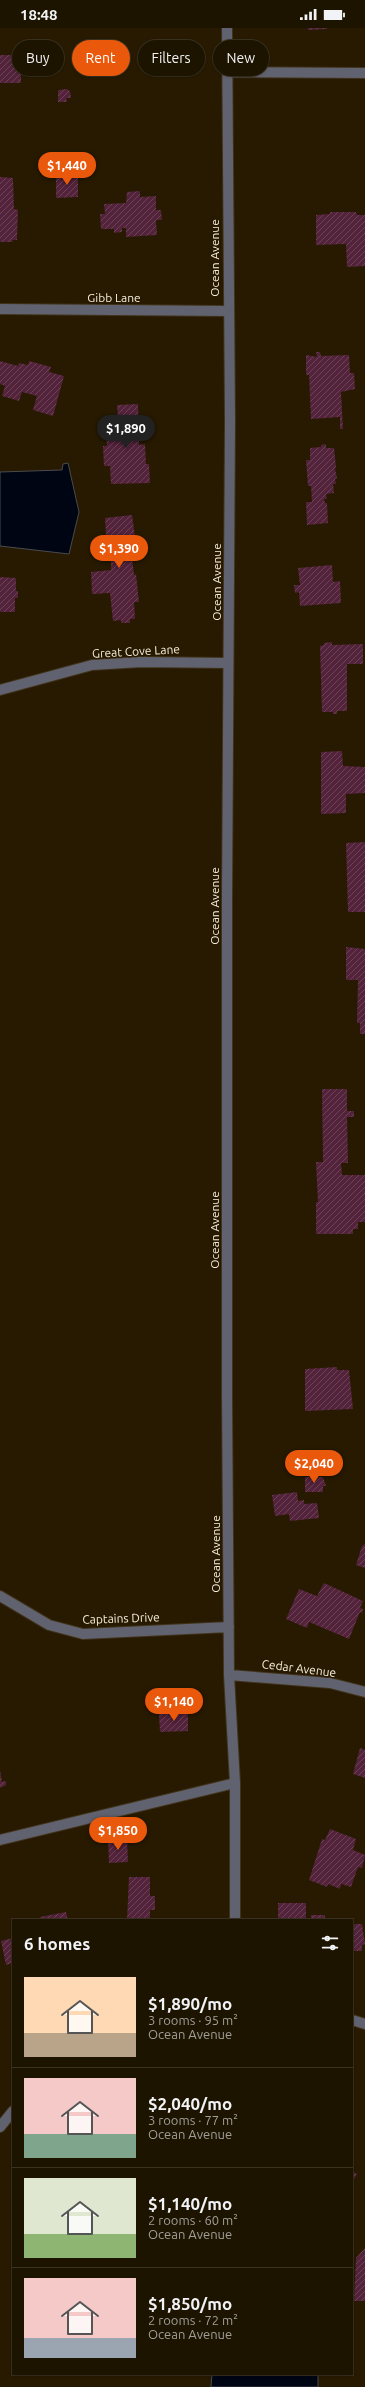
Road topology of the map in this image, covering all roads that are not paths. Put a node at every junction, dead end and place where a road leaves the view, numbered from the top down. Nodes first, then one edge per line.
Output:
1 (227, 28) edge
2 (227, 40) edge
3 (269, 72) edge
4 (365, 72) edge
5 (227, 76) edge
6 (0, 309) edge
7 (227, 311) junction
8 (228, 662) junction
9 (0, 690) edge
10 (0, 1596) edge
11 (229, 1627) junction
12 (229, 1675) junction
13 (365, 1692) edge
14 (235, 1783) junction
15 (0, 1840) edge
16 (236, 1919) edge
17 (353, 2020) edge
18 (365, 2024) edge
19 (12, 2112) edge
20 (0, 2127) edge

1 - 2 street, Ocean Avenue
3 - 4 street
5 - 7 street, Ocean Avenue
6 - 7 street, Gibb Lane
7 - 8 street, Ocean Avenue
8 - 9 street, Great Cove Lane
8 - 11 street, Ocean Avenue
10 - 11 street, Captains Drive
11 - 12 street, Ocean Avenue
12 - 13 street, Cedar Avenue
12 - 14 street, Ocean Avenue
14 - 15 street
14 - 16 street, Ocean Avenue
17 - 18 street
19 - 20 street

